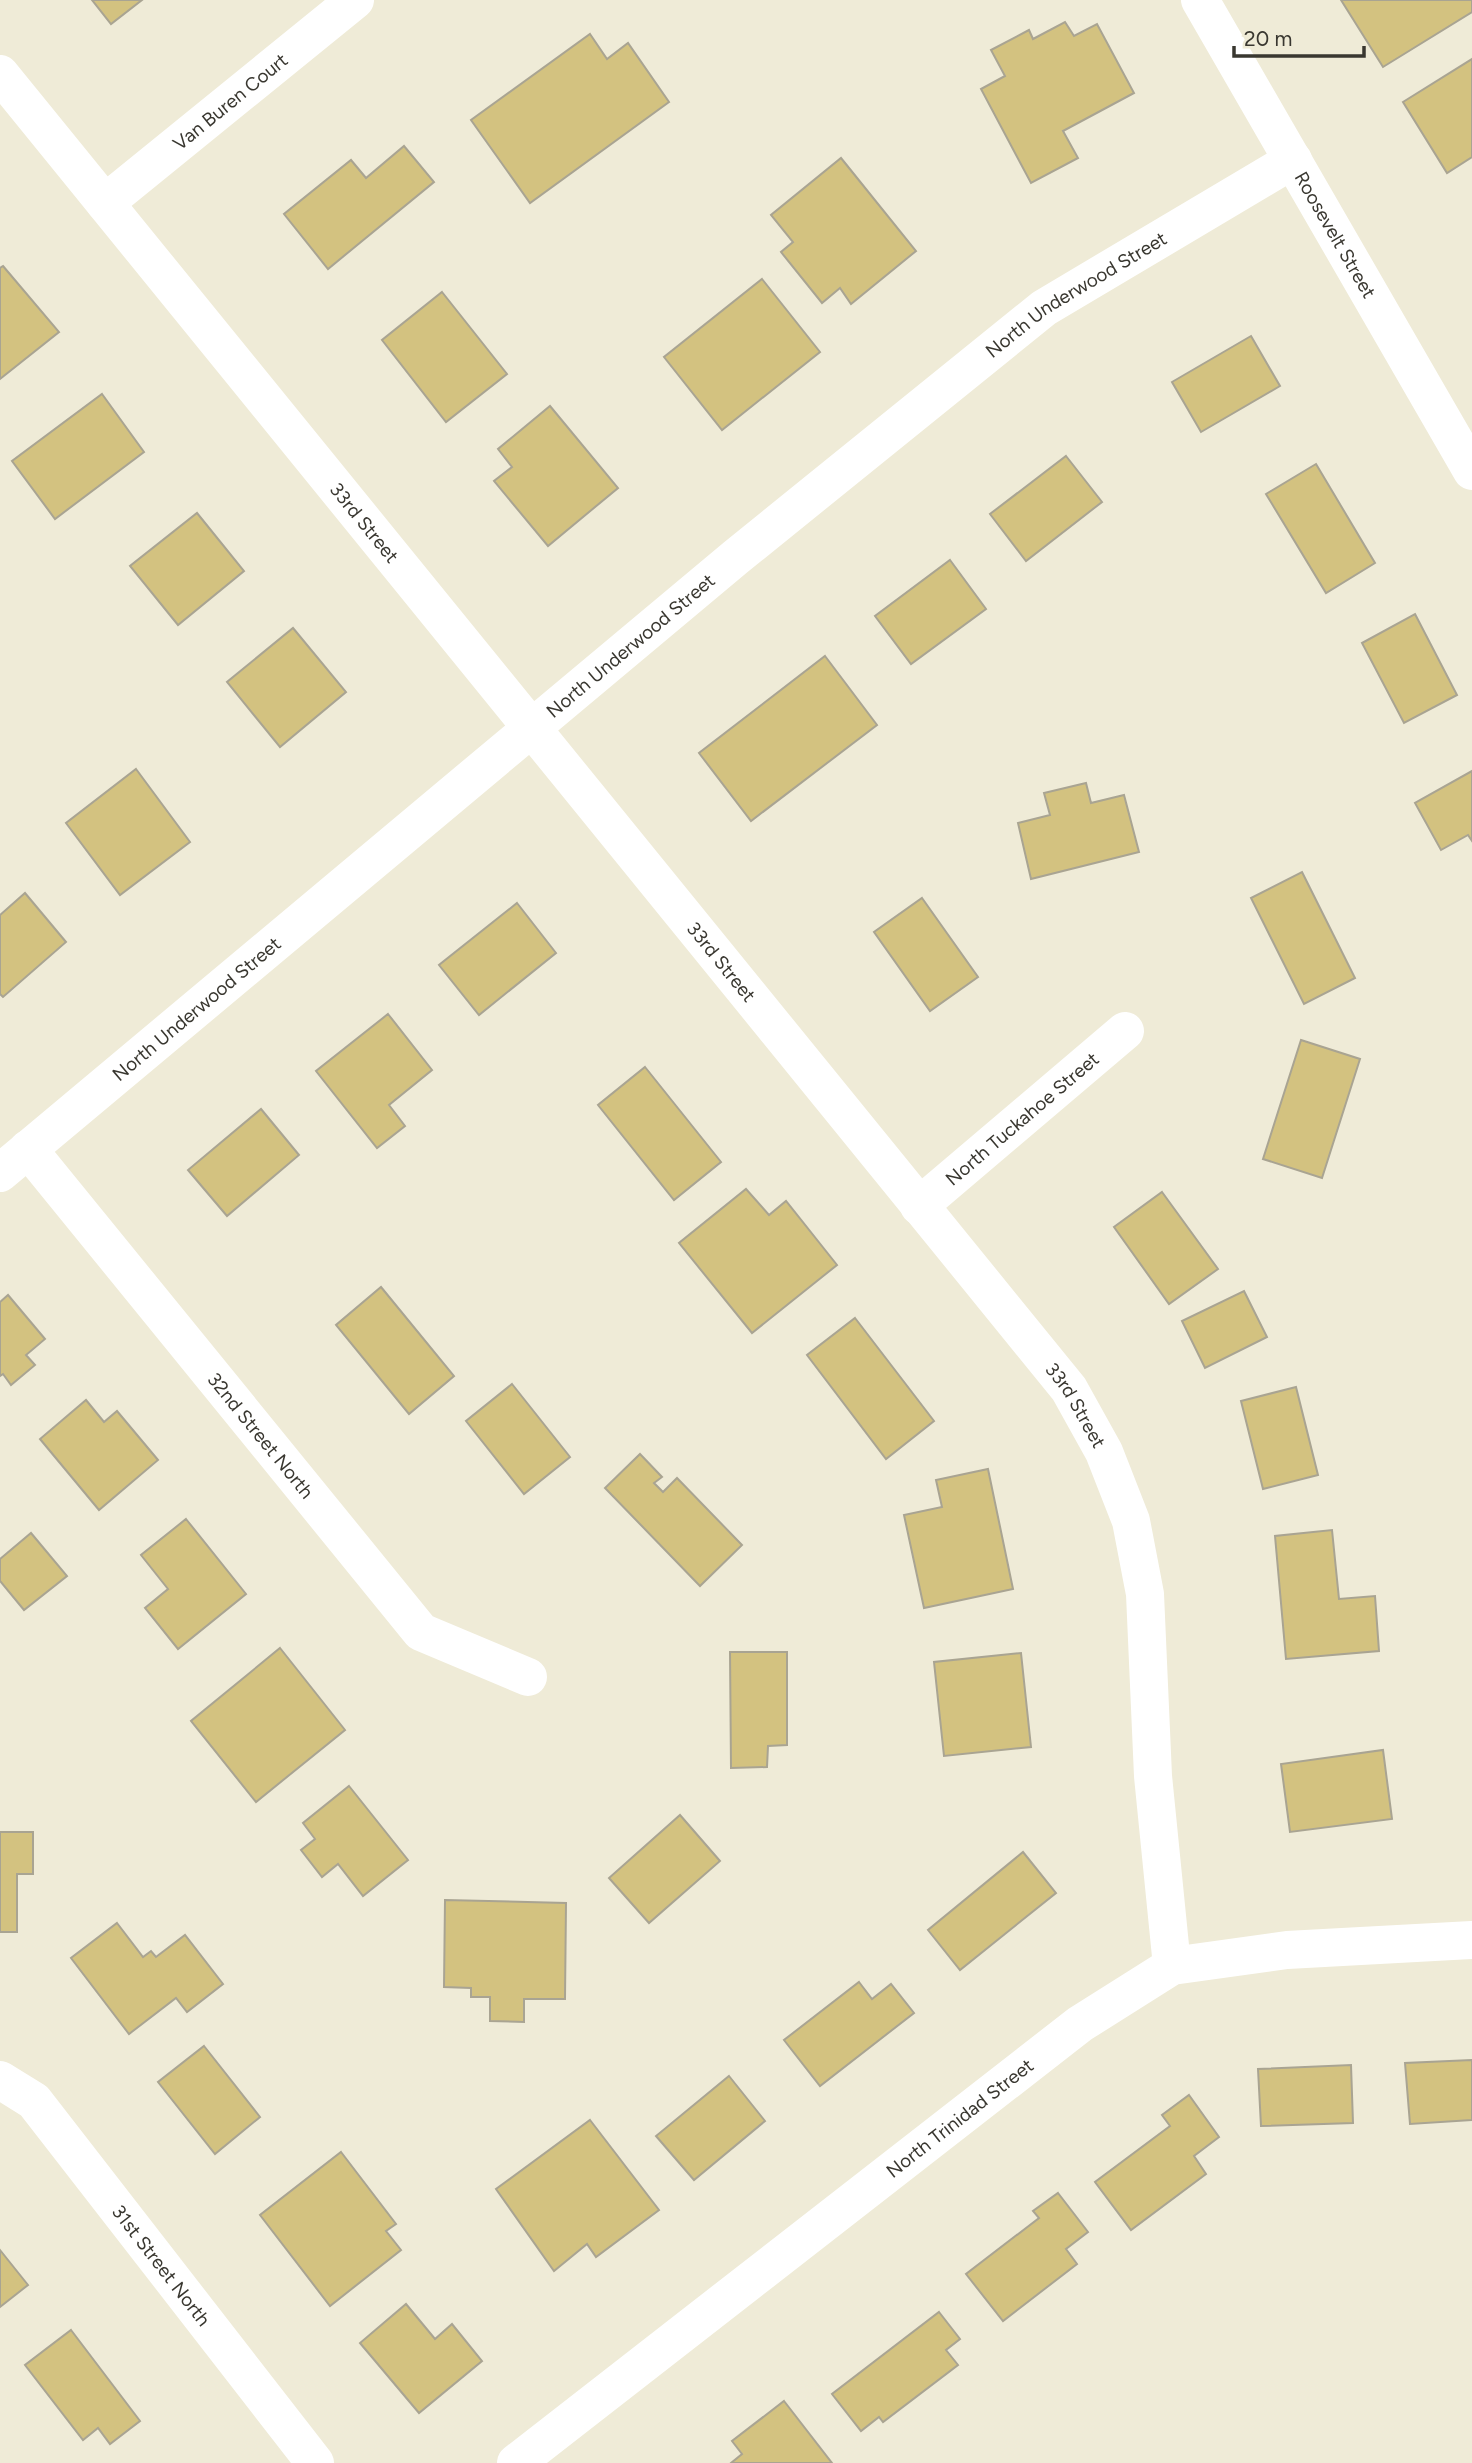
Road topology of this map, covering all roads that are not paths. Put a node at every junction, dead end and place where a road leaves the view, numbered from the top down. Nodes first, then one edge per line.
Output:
1 (355, 0) edge
2 (1200, 0) edge
3 (0, 74) edge
4 (1293, 160) junction
5 (105, 203) junction
6 (1472, 471) edge
7 (529, 728) junction
8 (1125, 1031) dead end
9 (14, 1161) edge
10 (919, 1206) junction
11 (528, 1677) dead end
12 (1472, 1940) edge
13 (1172, 1966) junction
14 (0, 2080) edge
15 (315, 2463) edge
16 (516, 2463) edge

1 - 5 street, Van Buren Court
2 - 4 street, Roosevelt Street
3 - 5 street, 33rd Street
4 - 6 street, Roosevelt Street
4 - 7 street, North Underwood Street
5 - 7 street, 33rd Street
7 - 9 street, North Underwood Street
7 - 10 street, 33rd Street
8 - 10 street, North Tuckahoe Street
9 - 11 street, 32nd Street North
10 - 13 street, 33rd Street
12 - 13 street, North Trinidad Street
13 - 16 street, North Trinidad Street
14 - 15 street, 31st Street North

